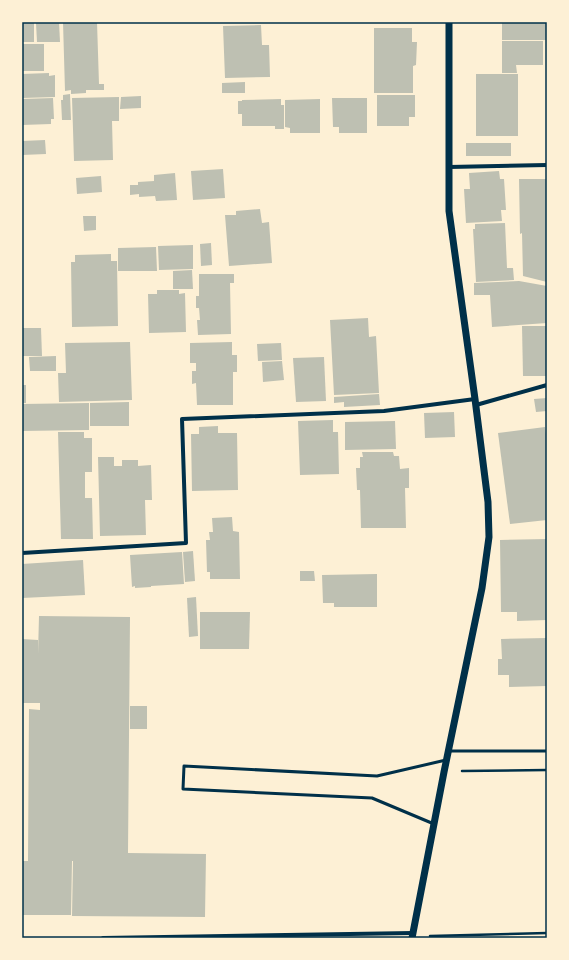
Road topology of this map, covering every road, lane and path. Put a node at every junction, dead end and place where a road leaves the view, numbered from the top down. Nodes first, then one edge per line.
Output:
1 (449, 22) edge
2 (547, 165) edge
3 (449, 167) junction
4 (547, 384) edge
5 (476, 402) junction
6 (22, 553) edge
7 (449, 751) junction
8 (547, 751) edge
9 (447, 760) junction
10 (547, 770) edge
11 (444, 772) junction
12 (434, 824) junction
13 (547, 933) edge
14 (412, 936) edge
15 (103, 938) edge

1 - 3 street
2 - 3 street
3 - 5 street
4 - 5 street
5 - 6 street
5 - 7 street
7 - 8 lane
7 - 9 street
9 - 11 street
9 - 12 lane
10 - 11 path
11 - 12 street
12 - 14 street
13 - 14 path
14 - 15 street

